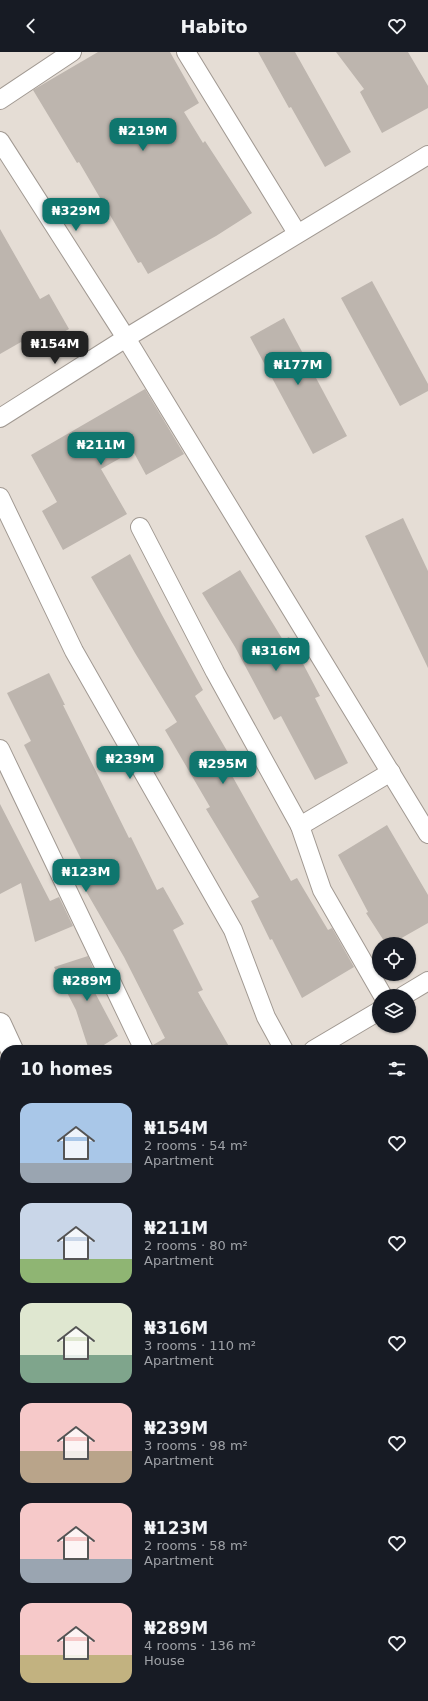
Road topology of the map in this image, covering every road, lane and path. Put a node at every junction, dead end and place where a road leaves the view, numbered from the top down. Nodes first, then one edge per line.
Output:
1 (72, 52) edge
2 (186, 52) edge
3 (0, 100) edge
4 (0, 141) edge
5 (428, 155) edge
6 (298, 234) junction
7 (126, 338) junction
8 (0, 418) edge
9 (0, 497) edge
10 (140, 527) dead end
11 (0, 748) edge
12 (391, 772) junction
13 (300, 826) junction
14 (428, 834) edge
15 (428, 980) edge
16 (379, 989) edge
17 (414, 989) edge
18 (372, 1015) edge
19 (0, 1024) edge
20 (10, 1045) edge
21 (142, 1045) edge
22 (281, 1045) edge
23 (321, 1045) edge

1 - 3 street
2 - 6 street
4 - 7 street
5 - 6 street
6 - 7 street
7 - 8 street
7 - 12 street
9 - 22 street
10 - 13 street
11 - 21 street
12 - 13 street
12 - 14 street
13 - 16 street
15 - 17 street
18 - 23 street
19 - 20 street

